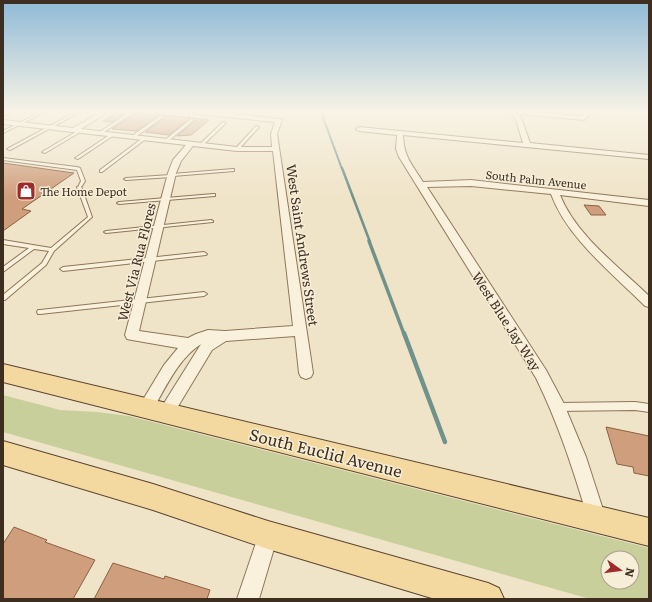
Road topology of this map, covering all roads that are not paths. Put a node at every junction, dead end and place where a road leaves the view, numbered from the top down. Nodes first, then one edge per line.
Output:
1 (26, 140) edge
2 (63, 140) edge
3 (104, 140) edge
4 (142, 140) edge
5 (160, 140) edge
6 (201, 140) edge
7 (245, 140) edge
8 (275, 140) edge
9 (400, 140) edge
10 (474, 140) edge
11 (525, 140) edge
12 (166, 141) joint
13 (196, 144) junction
14 (526, 145) junction
15 (9, 149) dead end
16 (237, 149) junction
17 (276, 149) junction
18 (44, 152) dead end
19 (649, 157) edge
20 (77, 158) dead end
21 (3, 159) edge
22 (233, 170) dead end
23 (101, 171) dead end
24 (171, 176) junction
25 (126, 179) dead end
26 (420, 185) junction
27 (554, 192) junction
28 (213, 195) dead end
29 (166, 199) junction
30 (119, 203) dead end
31 (649, 203) edge
32 (211, 221) dead end
33 (159, 226) junction
34 (106, 232) dead end
35 (3, 242) edge
36 (33, 247) junction
37 (52, 250) junction
38 (204, 254) dead end
39 (151, 259) junction
40 (63, 269) dead end
41 (3, 270) edge
42 (204, 294) dead end
43 (3, 298) edge
44 (140, 300) junction
45 (649, 304) edge
46 (40, 312) dead end
47 (300, 331) junction
48 (225, 336) junction
49 (189, 344) junction
50 (3, 373) edge
51 (306, 373) dead end
52 (558, 407) junction
53 (649, 408) edge
54 (156, 410) junction
55 (3, 453) edge
56 (597, 519) junction
57 (649, 532) edge
58 (268, 535) junction
59 (248, 599) edge
60 (488, 599) edge

1 - 15 lane
2 - 18 lane
3 - 20 lane
4 - 23 lane
5 - 12 street
6 - 13 lane
7 - 16 lane
8 - 17 street, West Saint Andrews Street
9 - 26 street, West Blue Jay Way
10 - 14 street
11 - 14 street
12 - 13 street
13 - 16 street
13 - 24 street, West Via Rua Flores
14 - 19 street
16 - 17 street
17 - 47 street, West Saint Andrews Street
21 - 37 lane
22 - 24 lane
24 - 25 lane
24 - 29 street, West Via Rua Flores
26 - 27 street, South Palm Avenue
26 - 52 street, West Blue Jay Way
27 - 31 street, South Palm Avenue
27 - 45 street
28 - 29 lane
29 - 30 lane
29 - 33 street, West Via Rua Flores
32 - 33 lane
33 - 34 lane
33 - 39 street, West Via Rua Flores
35 - 36 lane
36 - 37 lane
36 - 41 lane
37 - 43 lane
38 - 39 lane
39 - 40 lane
39 - 44 street, West Via Rua Flores
42 - 44 lane
44 - 46 lane
44 - 49 street, West Via Rua Flores
47 - 48 street
47 - 51 street, West Saint Andrews Street
48 - 49 street
48 - 54 street
49 - 54 street
50 - 54 main road, South Euclid Avenue
52 - 53 lane
52 - 56 street, West Blue Jay Way
54 - 56 main road, South Euclid Avenue
55 - 58 main road
56 - 57 main road, South Euclid Avenue
58 - 59 street
58 - 60 main road

